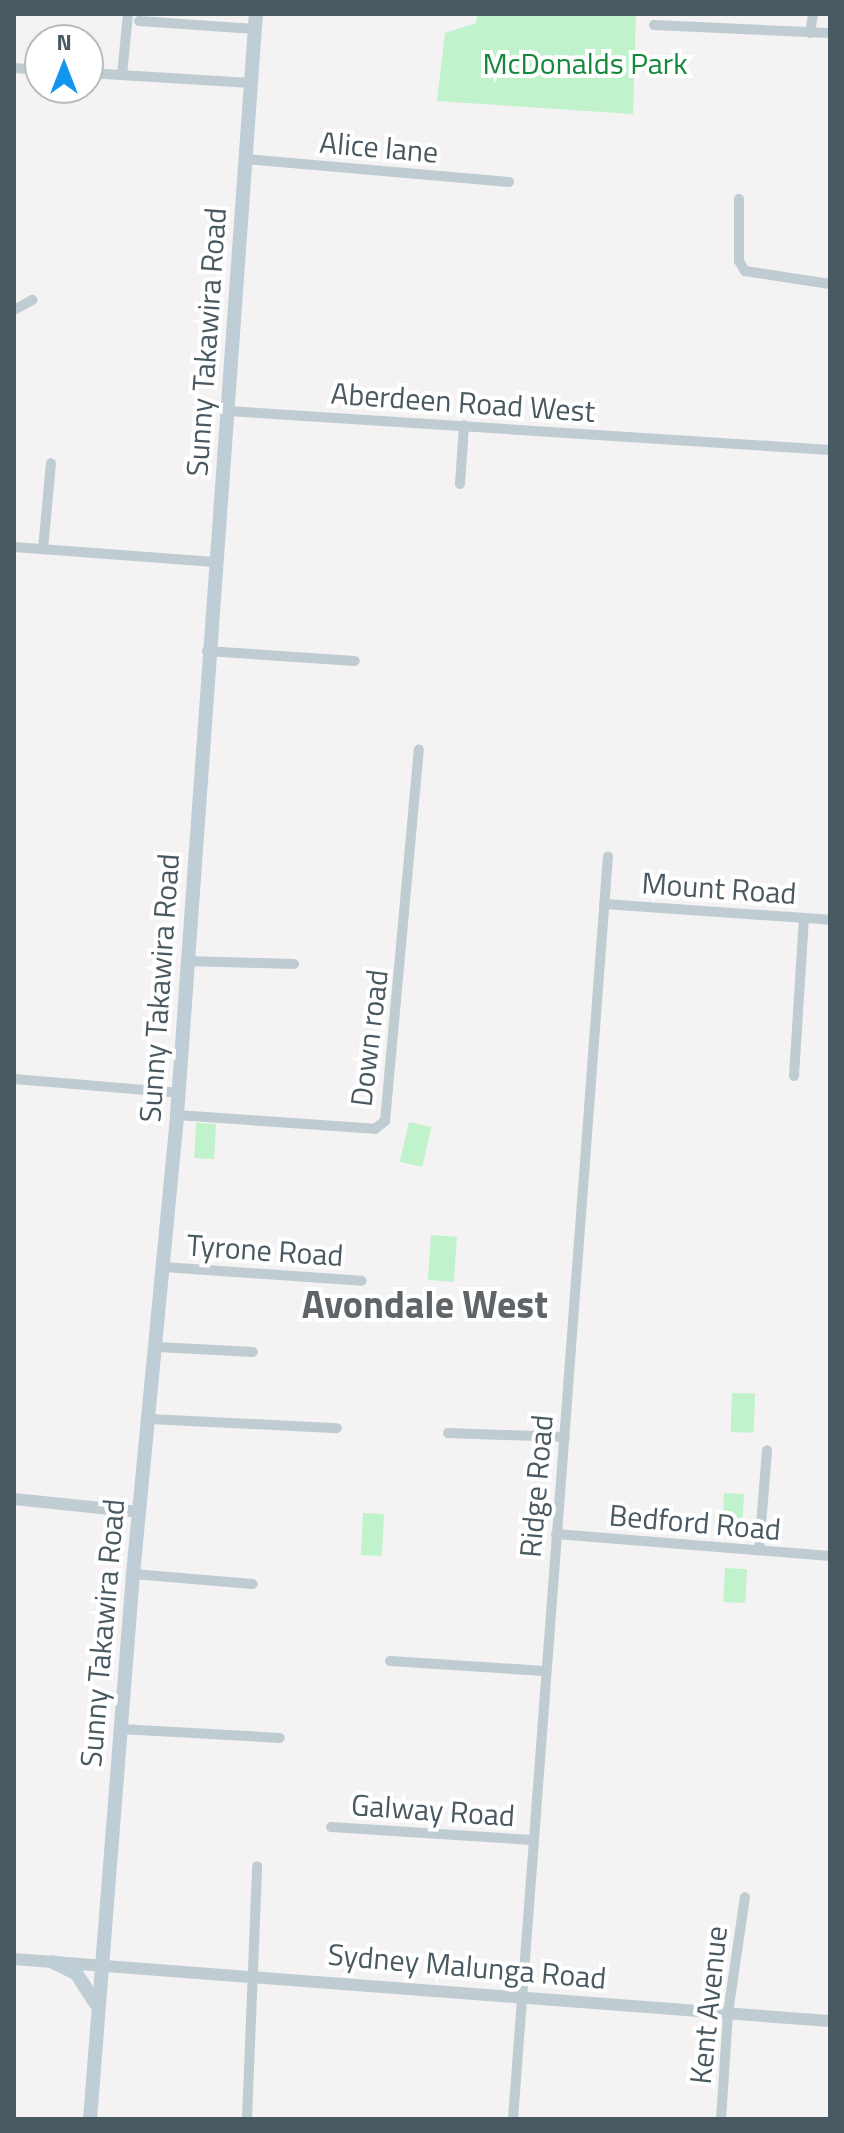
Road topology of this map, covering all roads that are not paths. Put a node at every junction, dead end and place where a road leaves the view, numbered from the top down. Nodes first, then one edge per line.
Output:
1 (128, 14) edge
2 (813, 14) edge
3 (139, 21) dead end
4 (256, 22) edge
5 (654, 25) dead end
6 (810, 33) junction
7 (830, 33) edge
8 (104, 74) edge
9 (122, 75) junction
10 (251, 83) junction
11 (246, 159) junction
12 (509, 182) dead end
13 (739, 199) dead end
14 (830, 284) edge
15 (32, 300) dead end
16 (14, 310) edge
17 (228, 411) junction
18 (464, 425) junction
19 (830, 450) edge
20 (51, 463) dead end
21 (460, 484) dead end
22 (14, 547) edge
23 (43, 549) junction
24 (214, 562) junction
25 (207, 651) junction
26 (355, 661) dead end
27 (419, 750) dead end
28 (608, 857) dead end
29 (604, 904) junction
30 (804, 919) junction
31 (830, 920) edge
32 (187, 961) junction
33 (294, 964) dead end
34 (794, 1076) dead end
35 (14, 1079) edge
36 (179, 1093) junction
37 (177, 1115) junction
38 (164, 1267) junction
39 (362, 1281) dead end
40 (158, 1347) junction
41 (253, 1352) dead end
42 (150, 1419) junction
43 (337, 1428) dead end
44 (448, 1433) dead end
45 (565, 1437) junction
46 (767, 1450) dead end
47 (14, 1499) edge
48 (139, 1512) junction
49 (556, 1534) junction
50 (759, 1550) junction
51 (830, 1556) edge
52 (133, 1574) junction
53 (253, 1584) dead end
54 (390, 1661) dead end
55 (544, 1671) junction
56 (120, 1729) junction
57 (280, 1738) dead end
58 (331, 1827) dead end
59 (532, 1840) junction
60 (257, 1866) dead end
61 (745, 1897) dead end
62 (14, 1959) edge
63 (53, 1962) junction
64 (100, 1964) junction
65 (251, 1976) junction
66 (521, 1997) junction
67 (96, 2006) junction
68 (728, 2013) junction
69 (830, 2021) edge
70 (90, 2119) edge
71 (247, 2119) edge
72 (513, 2119) edge
73 (721, 2119) edge

1 - 9 street
2 - 6 street
3 - 4 street
4 - 10 main road, Sunny Takawira Road
5 - 6 street
6 - 7 street
8 - 9 street
9 - 10 street
10 - 11 main road, Sunny Takawira Road
11 - 12 street, Alice lane
11 - 17 main road, Sunny Takawira Road
13 - 14 street
15 - 16 street
17 - 18 street, Aberdeen Road West
17 - 24 main road, Sunny Takawira Road
18 - 19 street, Aberdeen Road West
18 - 21 street
20 - 23 street
22 - 23 street
23 - 24 street
24 - 25 main road, Sunny Takawira Road
25 - 26 street
25 - 32 main road, Sunny Takawira Road
27 - 37 street, Down road
28 - 29 street, Ridge Road
29 - 30 street, Mount Road
29 - 45 street, Ridge Road
30 - 31 street, Mount Road
30 - 34 street
32 - 33 street
32 - 36 main road, Sunny Takawira Road
35 - 36 street
36 - 37 main road, Sunny Takawira Road
37 - 38 main road, Sunny Takawira Road
38 - 39 street, Tyrone Road
38 - 40 main road, Sunny Takawira Road
40 - 41 street
40 - 42 main road, Sunny Takawira Road
42 - 43 street
42 - 48 main road, Sunny Takawira Road
44 - 45 street
45 - 49 street, Ridge Road
46 - 50 street
47 - 48 street
48 - 52 main road, Sunny Takawira Road
49 - 50 street, Bedford Road
49 - 55 street, Ridge Road
50 - 51 street, Bedford Road
52 - 53 street
52 - 56 main road, Sunny Takawira Road
54 - 55 street
55 - 59 street, Ridge Road
56 - 57 street
56 - 64 main road, Sunny Takawira Road
58 - 59 street, Galway Road
59 - 66 street, Ridge Road
60 - 65 street
61 - 68 street, Kent Avenue
62 - 63 street, Sydney Malunga Road
63 - 64 street, Sydney Malunga Road
63 - 67 main road
64 - 65 street, Sydney Malunga Road
64 - 67 main road, Sunny Takawira Road
65 - 66 street, Sydney Malunga Road
65 - 71 street
66 - 68 street, Sydney Malunga Road
66 - 72 street, Ridge Road
67 - 70 main road, Sunny Takawira Road
68 - 69 street, Sydney Malunga Road
68 - 73 street, Kent Avenue

